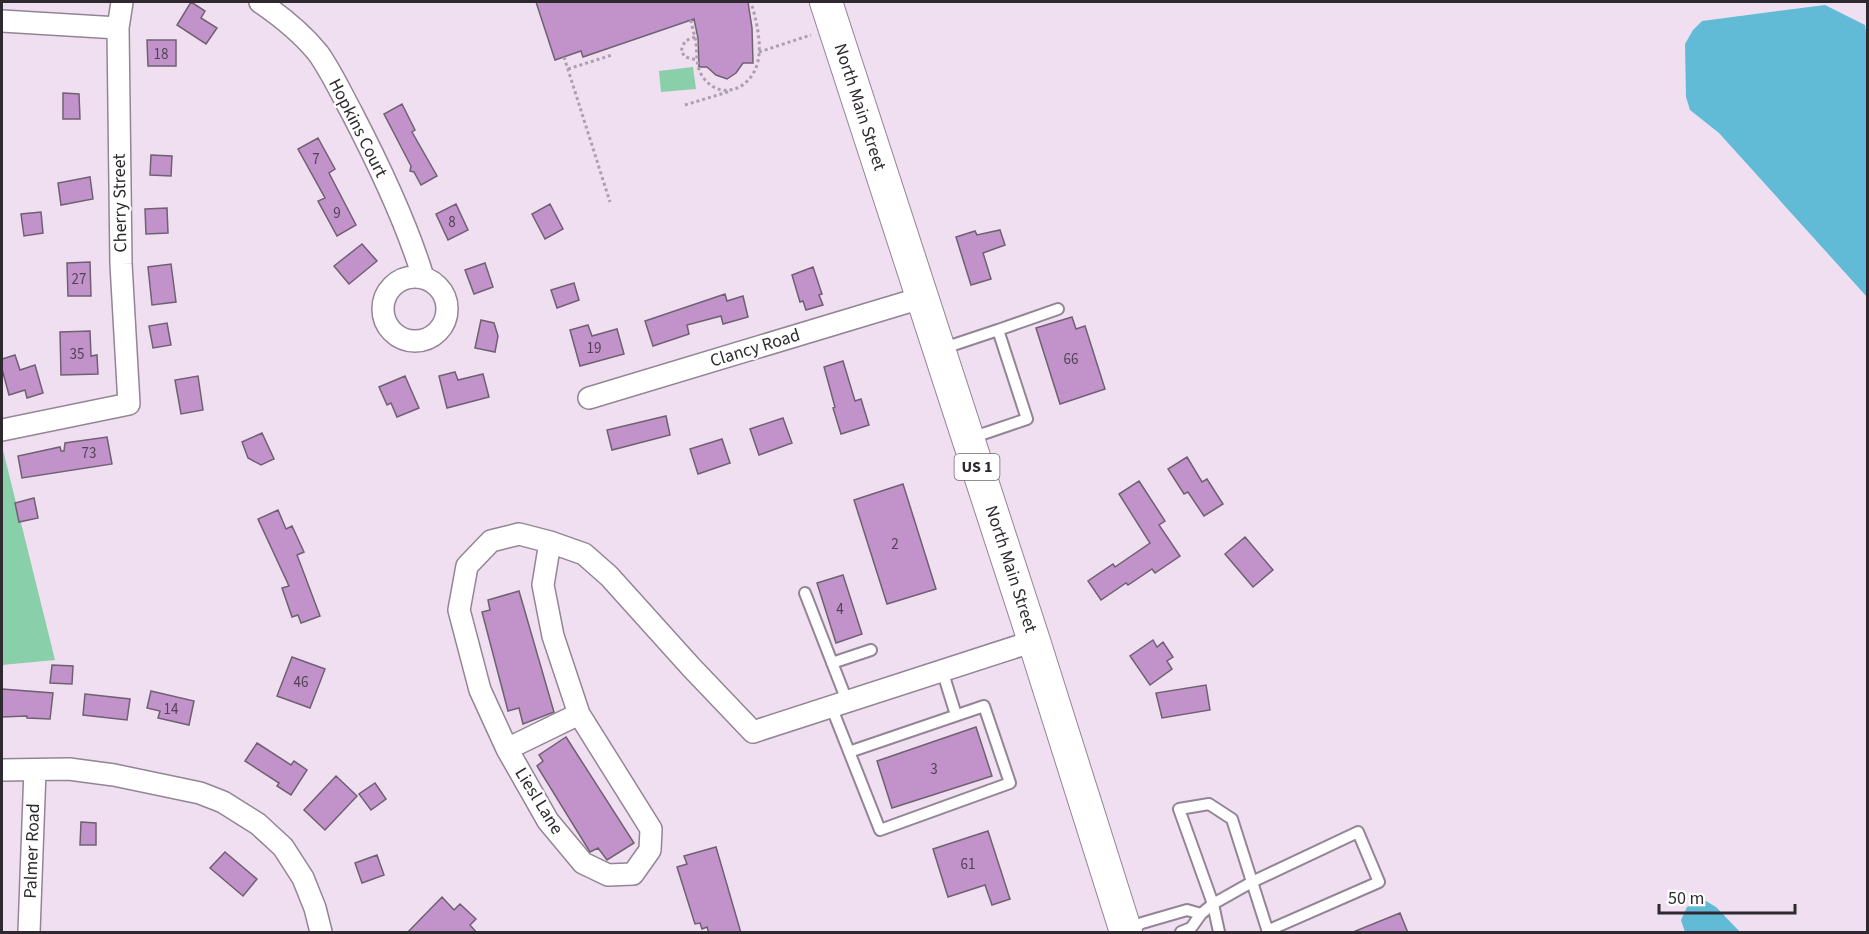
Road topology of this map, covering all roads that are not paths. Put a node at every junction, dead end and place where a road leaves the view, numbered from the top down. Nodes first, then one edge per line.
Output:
1 (123, 2) edge
2 (260, 2) edge
3 (826, 2) edge
4 (2, 21) edge
5 (118, 28) junction
6 (423, 278) dead end
7 (921, 298) junction
8 (1058, 309) dead end
9 (998, 330) junction
10 (939, 350) junction
11 (589, 398) dead end
12 (2, 430) edge
13 (968, 439) junction
14 (550, 542) junction
15 (805, 593) dead end
16 (1034, 640) junction
17 (872, 650) dead end
18 (832, 663) junction
19 (942, 670) junction
20 (839, 704) junction
21 (579, 714) junction
22 (957, 715) junction
23 (507, 749) junction
24 (849, 752) junction
25 (2, 770) edge
26 (35, 770) junction
27 (1252, 882) junction
28 (1213, 904) junction
29 (1201, 914) junction
30 (1127, 932) edge
31 (1268, 932) edge
32 (29, 933) edge
33 (321, 933) edge
34 (1181, 933) edge
35 (1219, 933) edge

1 - 5 street, Cherry Street
2 - 6 street, Hopkins Court
3 - 7 main road, North Main Street / US 1
4 - 5 street
5 - 12 street, Cherry Street
7 - 10 main road, North Main Street / US 1
7 - 11 street, Clancy Road
8 - 9 lane
9 - 10 lane
9 - 13 lane
10 - 13 main road, North Main Street / US 1
13 - 16 main road, North Main Street / US 1
14 - 20 street, Liesl Lane
14 - 21 street, Liesl Lane
14 - 23 street, Liesl Lane
15 - 18 lane
16 - 19 street, Liesl Lane
16 - 30 main road, North Main Street / US 1
17 - 18 lane
18 - 20 lane
19 - 20 street, Liesl Lane
19 - 22 lane
20 - 24 lane
21 - 23 street
21 - 23 street, Liesl Lane
22 - 24 lane
22 - 24 lane
25 - 26 street
26 - 32 street, Palmer Road
26 - 33 street
27 - 28 lane
27 - 28 lane
27 - 31 lane
27 - 31 lane
28 - 29 lane
28 - 35 lane
29 - 30 lane
29 - 34 lane

